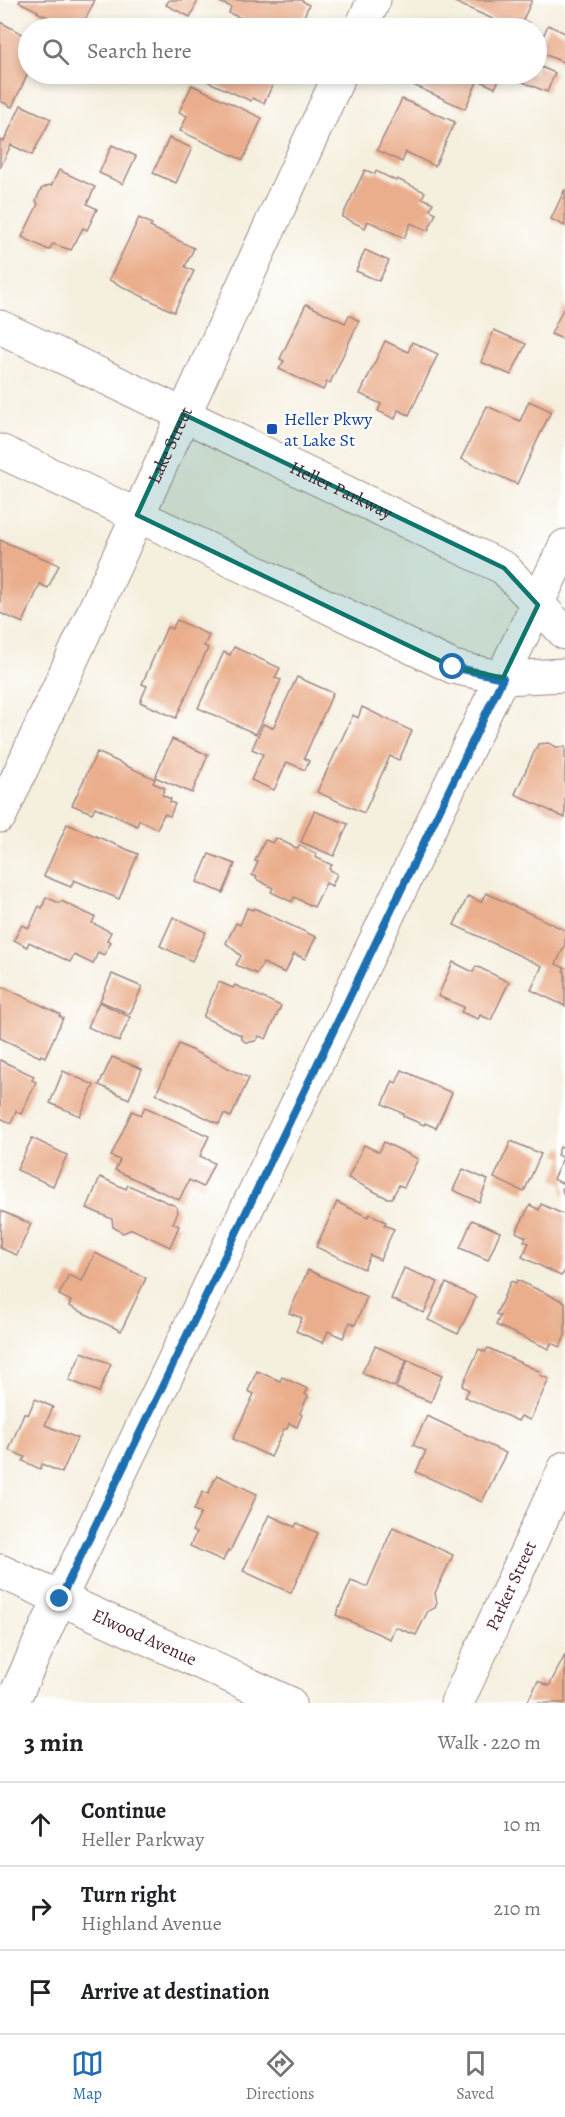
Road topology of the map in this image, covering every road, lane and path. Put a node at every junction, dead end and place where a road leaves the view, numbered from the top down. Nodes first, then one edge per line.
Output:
1 (374, 0) edge
2 (366, 18) edge
3 (335, 84) edge
4 (0, 327) edge
5 (183, 414) junction
6 (0, 451) edge
7 (137, 515) junction
8 (565, 546) edge
9 (538, 605) junction
10 (565, 633) edge
11 (565, 675) edge
12 (503, 678) junction
13 (0, 816) edge
14 (565, 1468) edge
15 (0, 1571) edge
16 (60, 1599) junction
17 (12, 1703) edge
18 (289, 1703) edge
19 (457, 1703) edge

1 - 2 street
3 - 5 street, Lake Street
4 - 5 street, Heller Parkway
5 - 7 street, Lake Street
5 - 9 street, Heller Parkway
6 - 7 street
7 - 12 street
7 - 13 street, Lake Street
8 - 9 street
9 - 10 street, Heller Parkway
9 - 12 street
11 - 12 street
12 - 16 street
14 - 19 street, Parker Street
15 - 16 street, Elwood Avenue
16 - 17 street
16 - 18 street, Elwood Avenue

